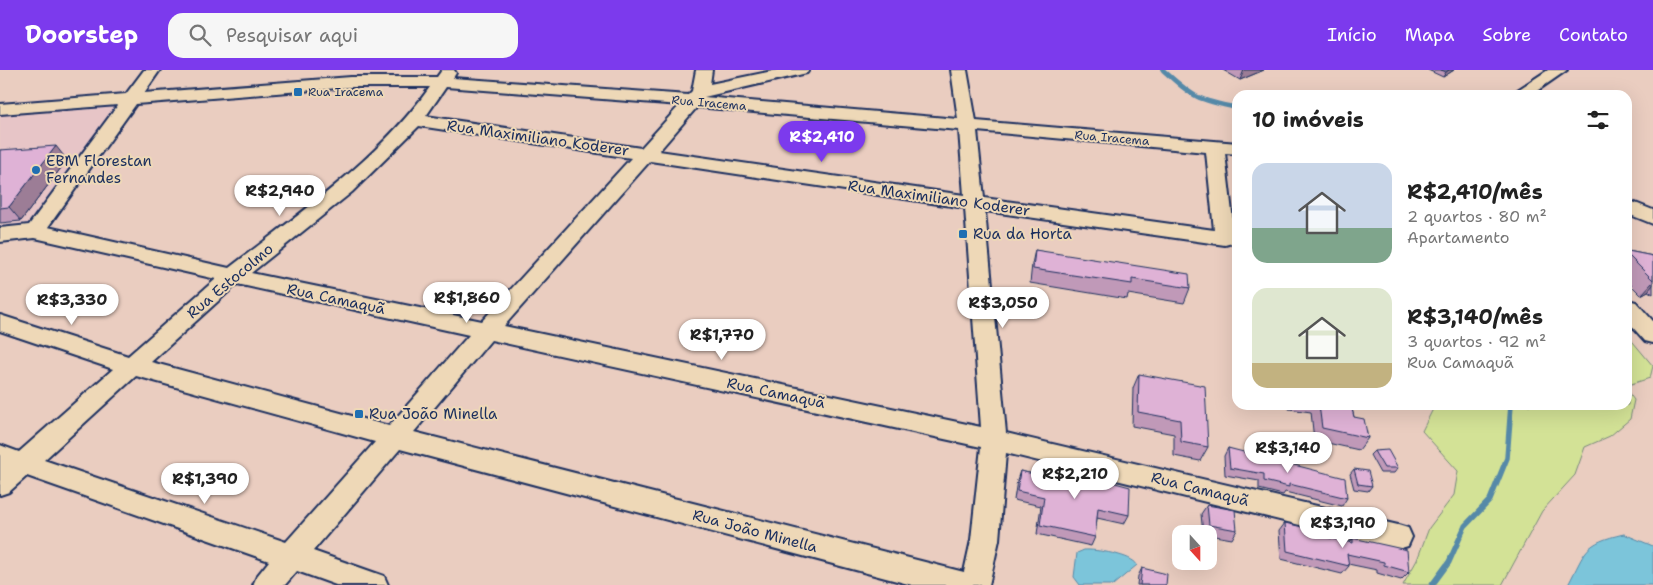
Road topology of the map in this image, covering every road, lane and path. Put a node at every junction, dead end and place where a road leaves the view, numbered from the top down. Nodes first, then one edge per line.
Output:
1 (152, 70) edge
2 (801, 70) edge
3 (959, 70) edge
4 (1559, 70) edge
5 (353, 76) edge
6 (446, 76) edge
7 (699, 87) edge
8 (1527, 90) edge
9 (130, 98) junction
10 (0, 109) edge
11 (415, 120) junction
12 (968, 125) junction
13 (1215, 148) junction
14 (1232, 149) edge
15 (644, 154) junction
16 (973, 203) junction
17 (1632, 208) edge
18 (1652, 215) edge
19 (35, 231) junction
20 (0, 234) edge
21 (233, 276) junction
22 (1632, 312) edge
23 (0, 323) edge
24 (486, 331) junction
25 (1653, 335) edge
26 (132, 366) junction
27 (394, 437) junction
28 (994, 440) junction
29 (12, 459) edge
30 (0, 484) edge
31 (1398, 537) dead end
32 (290, 557) junction
33 (267, 585) edge
34 (374, 585) edge
35 (962, 585) edge
36 (975, 585) edge

1 - 9 street
2 - 7 street
3 - 12 street
4 - 8 street
5 - 6 street, Rua Iracema
5 - 9 street, Rua Iracema
6 - 7 street, Rua Iracema
6 - 11 street, Rua Estocolmo
7 - 12 street, Rua Iracema
7 - 15 street
9 - 10 street, Rua Iracema
9 - 19 street
11 - 15 street, Rua Maximiliano Koderer
11 - 21 street, Rua Estocolmo
12 - 13 street, Rua Iracema
12 - 16 street
13 - 14 street, Rua Iracema
13 - 16 street, Rua Maximiliano Koderer
15 - 16 street, Rua Maximiliano Koderer
15 - 24 street
16 - 28 street
17 - 18 street
19 - 20 street, Rua Camaquã
19 - 21 street, Rua Camaquã
21 - 24 street, Rua Camaquã
21 - 26 street, Rua Estocolmo
22 - 25 street
23 - 26 street, Rua João Minella
24 - 27 street
24 - 28 street, Rua Camaquã
26 - 27 street, Rua João Minella
26 - 29 street, Rua Estocolmo
27 - 32 street
27 - 35 street, Rua João Minella
28 - 31 street, Rua Camaquã
28 - 36 street
29 - 30 street, Rua Estocolmo
29 - 32 street
32 - 33 street
32 - 34 street

